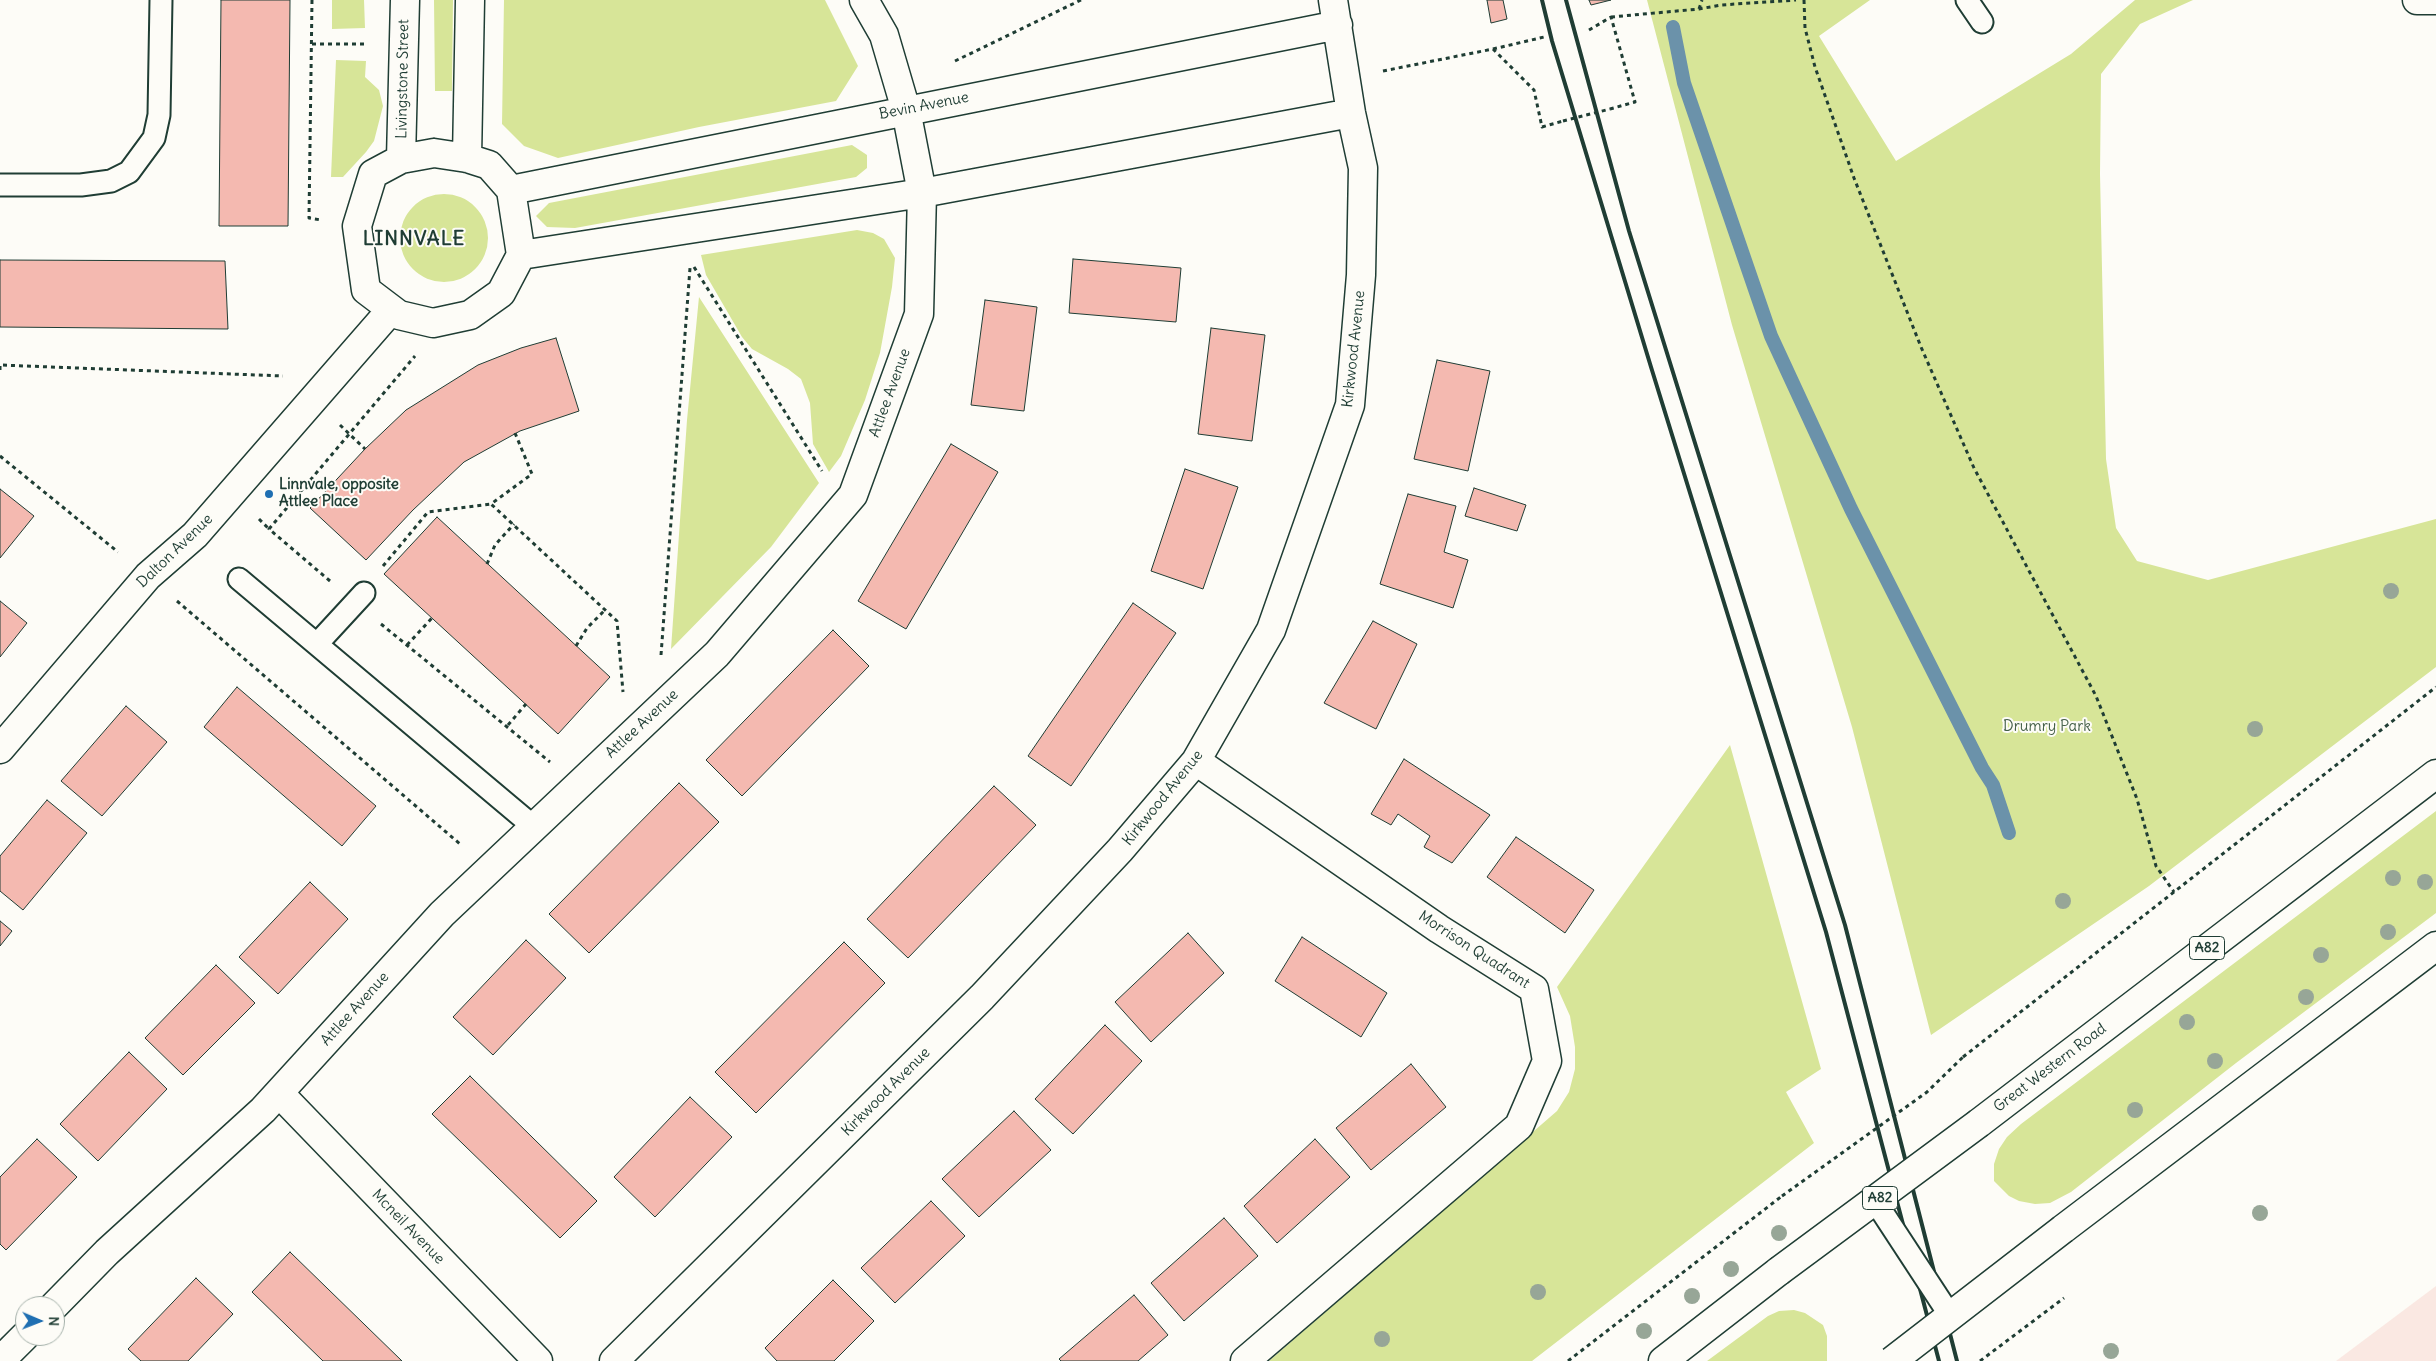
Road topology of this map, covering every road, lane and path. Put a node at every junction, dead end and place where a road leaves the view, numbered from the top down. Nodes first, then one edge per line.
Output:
1 (161, 0) edge
2 (312, 0) edge
3 (405, 0) edge
4 (470, 0) edge
5 (864, 0) edge
6 (1081, 0) edge
7 (1702, 0) edge
8 (1796, 0) edge
9 (1804, 0) edge
10 (1967, 0) edge
11 (2416, 0) edge
12 (2436, 0) edge
13 (1699, 9) junction
14 (1336, 13) edge
15 (1611, 17) junction
16 (1982, 22) dead end
17 (1589, 30) dead end
18 (1544, 37) dead end
19 (312, 44) junction
20 (404, 44) junction
21 (1493, 49) junction
22 (1346, 79) junction
23 (902, 97) junction
24 (1351, 113) junction
25 (467, 158) junction
26 (401, 159) junction
27 (0, 185) edge
28 (511, 190) junction
29 (922, 193) junction
30 (357, 226) junction
31 (520, 255) junction
32 (391, 310) junction
33 (421, 320) junction
34 (0, 365) edge
35 (0, 370) edge
36 (331, 378) junction
37 (514, 434) dead end
38 (0, 456) edge
39 (491, 504) junction
40 (844, 505) junction
41 (514, 524) junction
42 (487, 564) dead end
43 (378, 572) dead end
44 (148, 576) junction
45 (238, 578) dead end
46 (360, 598) junction
47 (605, 610) junction
48 (432, 618) dead end
49 (316, 644) junction
50 (407, 645) junction
51 (576, 646) dead end
52 (2436, 687) edge
53 (526, 704) dead end
54 (651, 716) junction
55 (508, 725) dead end
56 (0, 749) edge
57 (1196, 761) junction
58 (2436, 774) edge
59 (578, 785) junction
60 (534, 827) junction
61 (489, 869) junction
62 (2174, 892) junction
63 (2436, 946) edge
64 (279, 1093) junction
65 (1875, 1201) junction
66 (64, 1296) edge
67 (2064, 1298) dead end
68 (1951, 1317) junction
69 (15, 1346) edge
70 (0, 1361) edge
71 (538, 1361) edge
72 (614, 1361) edge
73 (1246, 1361) edge
74 (1568, 1361) edge
75 (1663, 1361) edge
76 (1892, 1361) edge
77 (1980, 1361) edge

1 - 27 lane
2 - 19 path
3 - 20 street, Livingstone Street
4 - 25 street
5 - 23 street, Attlee Avenue
6 - 23 path
7 - 13 path
8 - 13 path
9 - 62 path
10 - 16 lane
11 - 12 street
13 - 15 path
14 - 22 street, Kirkwood Avenue
14 - 23 street, Bevin Avenue
15 - 17 path
15 - 21 path, bridge
18 - 21 path
19 - 20 path
19 - 30 path
20 - 26 street, Livingstone Street
21 - 22 path
22 - 24 street, Kirkwood Avenue
23 - 28 street, Bevin Avenue
23 - 29 street, Attlee Avenue
24 - 29 street
24 - 57 street, Kirkwood Avenue
25 - 26 street, Livingstone Street
25 - 28 street, Livingstone Street
26 - 30 street, Livingstone Street
28 - 31 street
29 - 31 street
29 - 40 street, Attlee Avenue
30 - 32 street, Livingstone Street
31 - 33 street, Livingstone Street
32 - 33 street, Livingstone Street
32 - 36 street, Dalton Avenue
33 - 46 path
34 - 35 path
34 - 36 path
36 - 44 street, Dalton Avenue
37 - 39 path
38 - 44 path
39 - 41 path
39 - 43 path
40 - 54 street, Attlee Avenue
40 - 54 path
41 - 42 path
41 - 47 path
44 - 56 street, Dalton Avenue
44 - 61 path
45 - 49 lane
46 - 49 lane
46 - 50 path
47 - 51 path
47 - 54 path
48 - 50 path
49 - 60 lane
50 - 59 path
52 - 62 path
53 - 55 path
54 - 59 street, Attlee Avenue
57 - 72 street, Kirkwood Avenue
57 - 73 street, Morrison Quadrant
58 - 65 street, Great Western Road / A82, bridge
59 - 60 street, Attlee Avenue
60 - 61 street, Attlee Avenue
61 - 64 street, Attlee Avenue
62 - 74 path, bridge
63 - 68 street, bridge
64 - 66 street, Attlee Avenue
64 - 71 street, Mcneil Avenue
65 - 68 lane, bridge
65 - 75 street, Great Western Road / A82, bridge
67 - 77 path
68 - 76 street, bridge
69 - 70 street

